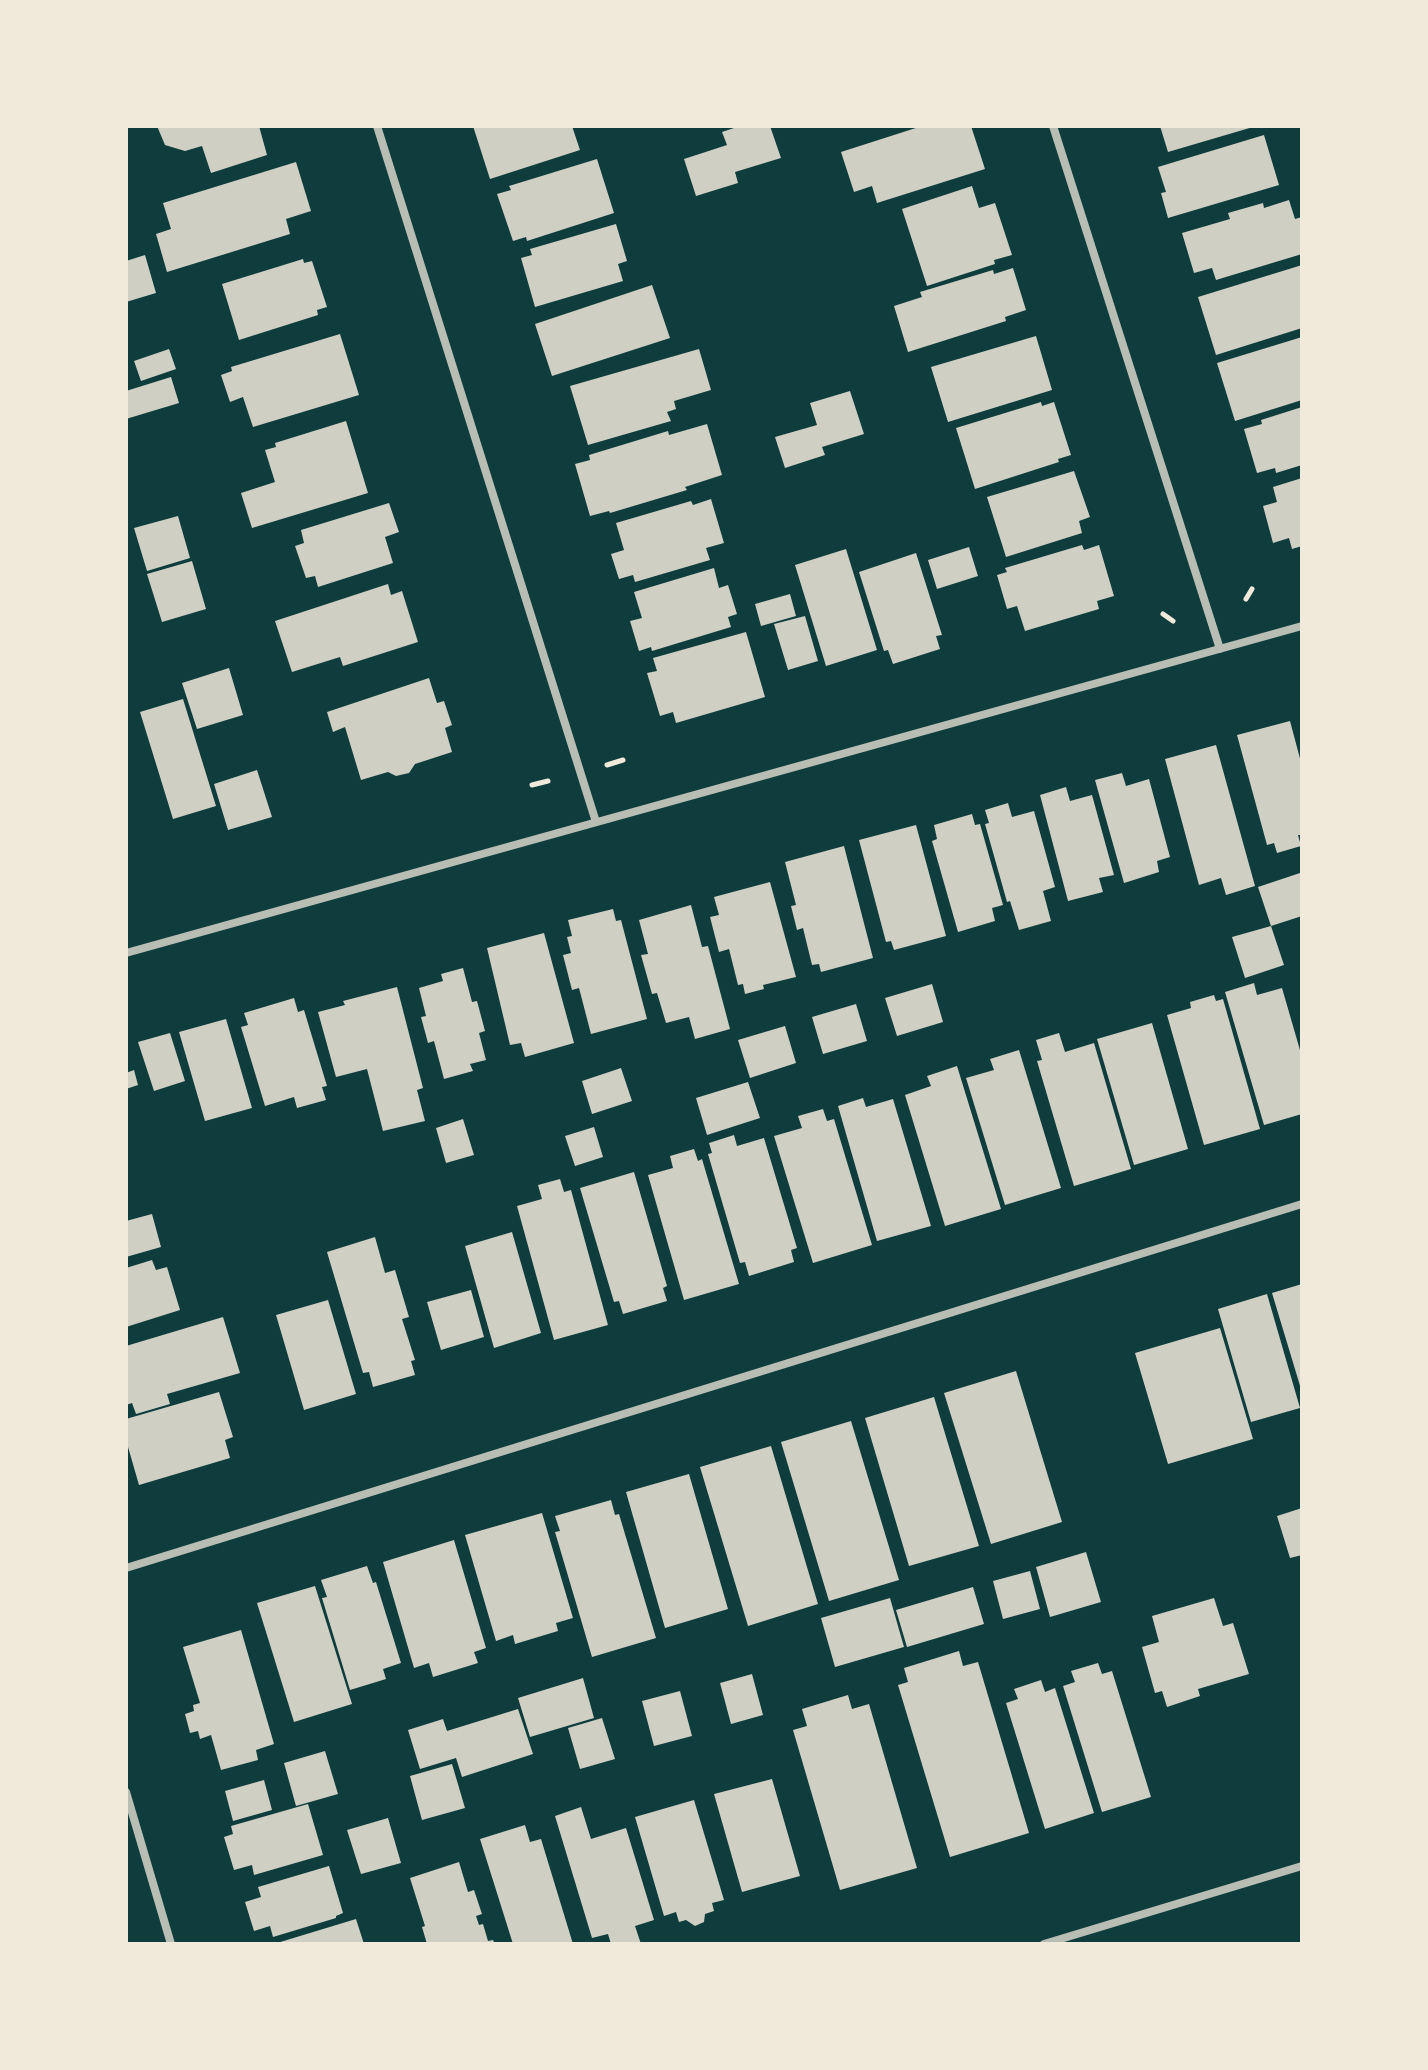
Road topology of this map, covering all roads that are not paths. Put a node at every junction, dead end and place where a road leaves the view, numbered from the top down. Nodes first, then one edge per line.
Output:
1 (377, 126) edge
2 (1053, 126) edge
3 (1302, 626) edge
4 (1220, 649) junction
5 (596, 822) junction
6 (126, 953) edge
7 (1302, 1204) edge
8 (126, 1568) edge
9 (126, 1792) edge
10 (1302, 1866) edge
11 (171, 1944) edge
12 (1044, 1944) edge

1 - 5 street
2 - 4 street
3 - 4 street
4 - 5 street
5 - 6 street
7 - 8 street
9 - 11 street
10 - 12 street

